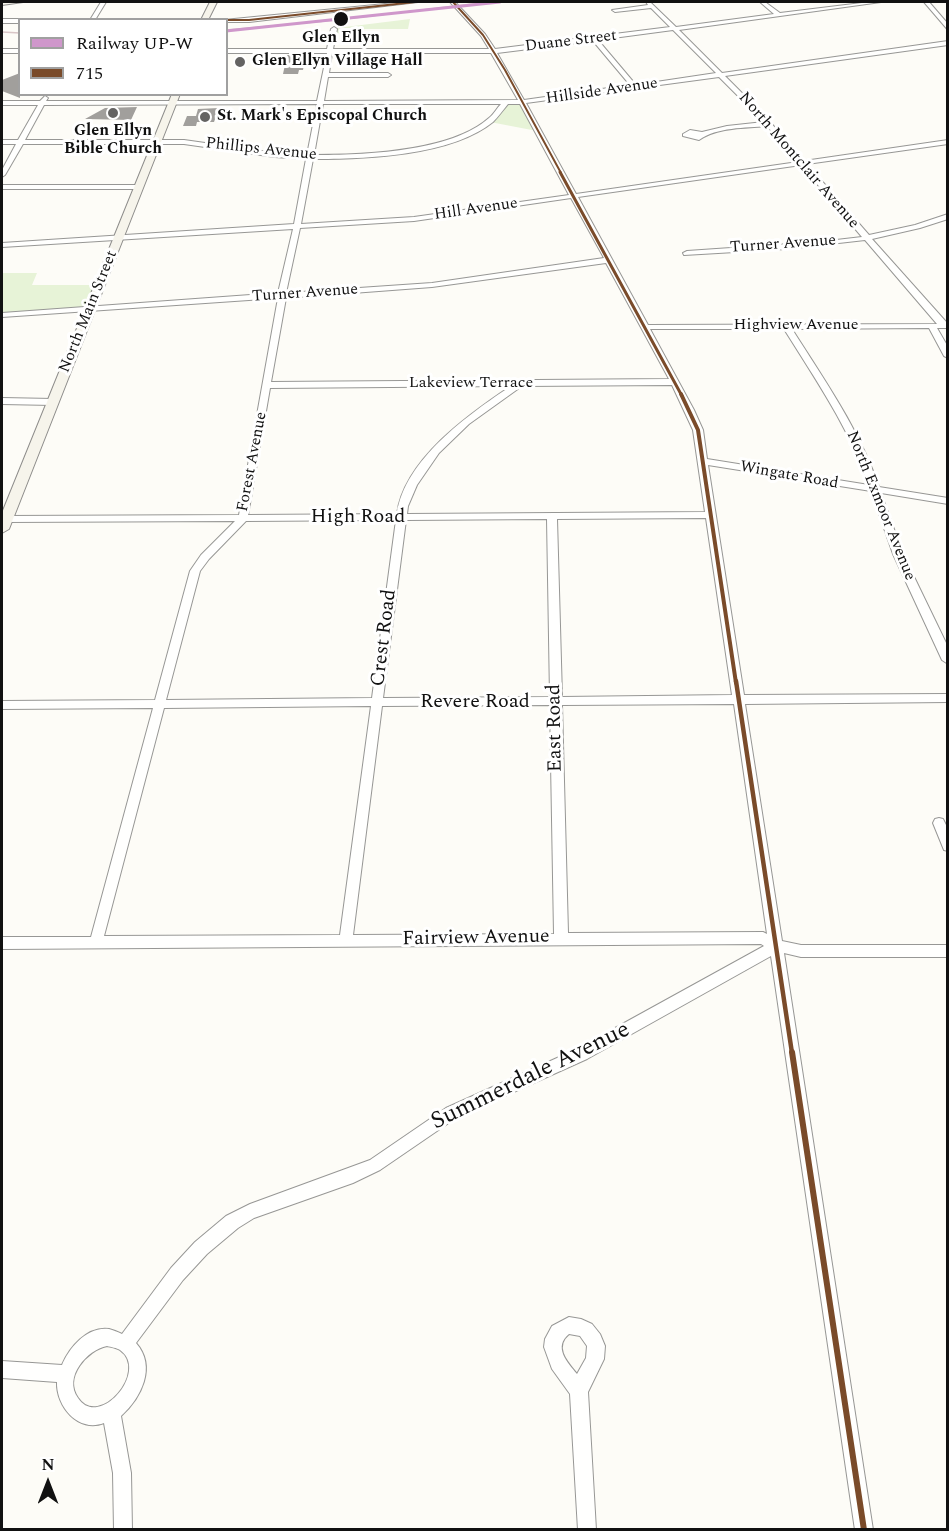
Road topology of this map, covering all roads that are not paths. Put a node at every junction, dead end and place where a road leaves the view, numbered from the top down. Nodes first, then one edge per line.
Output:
1 (19, 2) edge
2 (103, 2) edge
3 (213, 2) edge
4 (415, 2) edge
5 (453, 2) edge
6 (762, 2) edge
7 (769, 2) edge
8 (878, 2) edge
9 (927, 2) edge
10 (2, 3) edge
11 (650, 4) edge
12 (351, 9) junction
13 (615, 10) dead end
14 (309, 13) junction
15 (782, 14) junction
16 (93, 18) edge
17 (208, 18) edge
18 (228, 20) edge
19 (2, 21) edge
20 (18, 21) edge
21 (676, 28) junction
22 (948, 28) edge
23 (334, 29) dead end
24 (594, 39) junction
25 (948, 43) edge
26 (329, 50) junction
27 (494, 50) junction
28 (2, 51) edge
29 (18, 51) edge
30 (228, 51) edge
31 (325, 75) junction
32 (388, 75) dead end
33 (722, 75) junction
34 (635, 87) junction
35 (46, 96) edge
36 (174, 98) edge
37 (2, 102) edge
38 (42, 102) junction
39 (320, 102) junction
40 (506, 102) junction
41 (523, 102) junction
42 (767, 124) junction
43 (702, 134) dead end
44 (2, 142) edge
45 (21, 142) junction
46 (158, 142) junction
47 (948, 142) edge
48 (310, 158) junction
49 (802, 164) junction
50 (2, 175) edge
51 (2, 187) edge
52 (140, 187) junction
53 (574, 196) junction
54 (948, 216) edge
55 (297, 226) junction
56 (120, 237) junction
57 (866, 238) junction
58 (2, 244) edge
59 (687, 253) dead end
60 (608, 260) junction
61 (282, 295) junction
62 (89, 308) junction
63 (2, 315) edge
64 (786, 326) junction
65 (932, 326) junction
66 (945, 326) edge
67 (645, 327) junction
68 (948, 356) edge
69 (674, 382) junction
70 (519, 384) junction
71 (267, 385) junction
72 (2, 401) edge
73 (53, 402) junction
74 (702, 460) junction
75 (876, 490) junction
76 (948, 501) edge
77 (711, 515) junction
78 (552, 517) junction
79 (243, 518) junction
80 (401, 518) junction
81 (4, 524) edge
82 (948, 660) edge
83 (948, 698) edge
84 (739, 699) junction
85 (556, 703) junction
86 (376, 704) junction
87 (2, 705) edge
88 (160, 705) junction
89 (939, 823) dead end
90 (948, 846) edge
91 (561, 938) junction
92 (345, 940) junction
93 (96, 942) junction
94 (2, 943) edge
95 (776, 946) junction
96 (948, 951) edge
97 (126, 1343) junction
98 (2, 1370) edge
99 (67, 1374) junction
100 (579, 1391) dead end
101 (111, 1412) junction
102 (123, 1530) edge
103 (587, 1530) edge
104 (864, 1530) edge

1 - 10 street
2 - 16 street
3 - 17 street
4 - 12 street
5 - 27 street
6 - 15 street
7 - 15 street
8 - 15 street, Duane Street
9 - 22 street
11 - 13 street
11 - 21 street, North Montclair Avenue
12 - 14 street
12 - 14 street
14 - 18 street
15 - 21 street, Duane Street
19 - 20 street
21 - 24 street, Duane Street
21 - 33 street, North Montclair Avenue
23 - 26 street, Forest Avenue
24 - 27 street, Duane Street
24 - 34 street
25 - 33 street, Hillside Avenue
26 - 27 street, Duane Street
26 - 30 street, Duane Street
26 - 31 street, Forest Avenue
27 - 41 street
28 - 29 street
31 - 32 street
31 - 39 street, Forest Avenue
33 - 34 street, Hillside Avenue
33 - 42 street, North Montclair Avenue
34 - 41 street, Hillside Avenue
35 - 38 street
36 - 38 street, Hillside Avenue
36 - 39 street, Hillside Avenue
36 - 46 street, North Main Street
37 - 38 street, Hillside Avenue
38 - 45 street
39 - 40 street, Hillside Avenue
39 - 48 street, Forest Avenue
40 - 41 street, Hillside Avenue
40 - 48 street, Phillips Avenue
41 - 53 street
42 - 43 street
42 - 49 street, North Montclair Avenue
44 - 45 street, Phillips Avenue
45 - 46 street, Phillips Avenue
45 - 50 street
46 - 48 street, Phillips Avenue
46 - 52 street, North Main Street
47 - 49 street, Hill Avenue
48 - 55 street, Forest Avenue
49 - 53 street, Hill Avenue
49 - 57 street, North Montclair Avenue
51 - 52 street
52 - 56 street, North Main Street
53 - 55 street, Hill Avenue
53 - 60 street
54 - 57 street, Turner Avenue
55 - 56 street, Hill Avenue
55 - 61 street, Forest Avenue
56 - 58 street, Hill Avenue
56 - 62 street, North Main Street
57 - 59 street, Turner Avenue
57 - 66 street, North Montclair Avenue
60 - 61 street, Turner Avenue
60 - 67 street
61 - 62 street, Turner Avenue
61 - 71 street, Forest Avenue
62 - 63 street, Turner Avenue
62 - 73 street, North Main Street
64 - 65 street, Highview Avenue
64 - 67 street, Highview Avenue
64 - 75 street, North Exmoor Avenue
65 - 66 street, Highview Avenue
65 - 68 street
67 - 69 street
69 - 70 street, Lakeview Terrace
69 - 74 street
70 - 71 street, Lakeview Terrace
70 - 80 street, Crest Road
71 - 79 street, Forest Avenue
72 - 73 street
73 - 81 street, North Main Street
74 - 75 street, Wingate Road
74 - 77 street
75 - 76 street, Wingate Road
75 - 82 street, North Exmoor Avenue
77 - 78 street, High Road
77 - 84 street
78 - 80 street, High Road
78 - 85 street, East Road
79 - 80 street, High Road
79 - 81 street, High Road
79 - 88 street, Forest Avenue
80 - 86 street, Crest Road
83 - 84 street, Revere Road
84 - 85 street, Revere Road
84 - 95 street
85 - 86 street, Revere Road
85 - 91 street, East Road
86 - 88 street, Revere Road
86 - 92 street, Crest Road
87 - 88 street, Revere Road
88 - 93 street, Forest Avenue
89 - 90 street
91 - 92 street, Fairview Avenue
91 - 95 street, Fairview Avenue
92 - 93 street, Fairview Avenue
93 - 94 street, Fairview Avenue
95 - 96 street, Fairview Avenue
95 - 97 street, Summerdale Avenue
95 - 104 street
97 - 99 street
97 - 101 street
98 - 99 street
99 - 101 street
100 - 103 street
101 - 102 street

